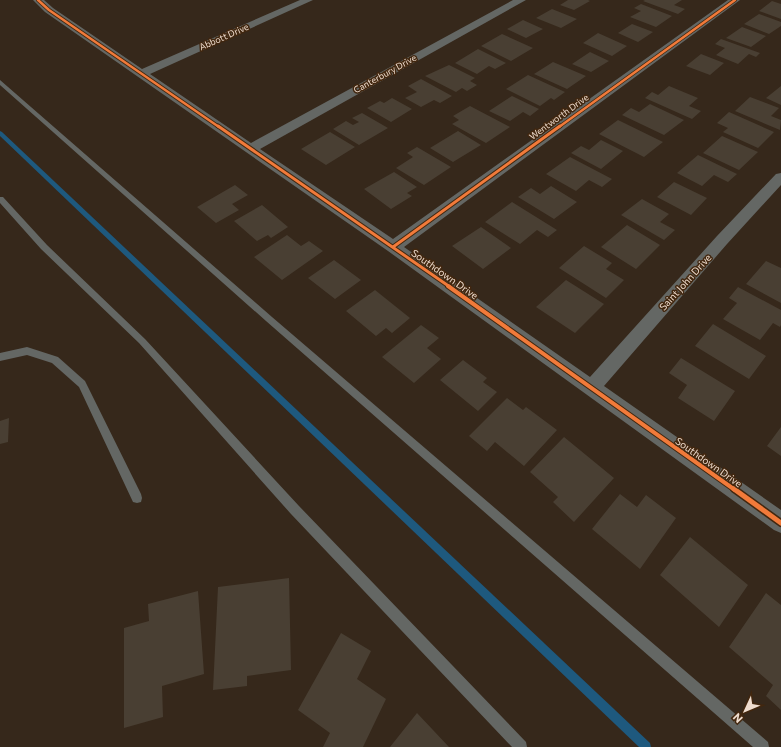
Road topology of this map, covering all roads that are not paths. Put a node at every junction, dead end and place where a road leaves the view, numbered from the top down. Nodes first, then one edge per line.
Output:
1 (38, 0) edge
2 (308, 0) edge
3 (521, 0) edge
4 (735, 0) edge
5 (140, 74) junction
6 (0, 82) edge
7 (249, 149) junction
8 (781, 177) edge
9 (0, 199) edge
10 (393, 247) junction
11 (0, 357) edge
12 (591, 388) junction
13 (136, 498) dead end
14 (781, 522) edge
15 (521, 747) edge
16 (763, 747) edge

1 - 5 street, Southdown Drive
2 - 5 street, Abbott Drive
3 - 7 street, Canterbury Drive
4 - 10 street, Wentworth Drive
5 - 7 street, Southdown Drive
6 - 16 lane
7 - 10 street, Southdown Drive
8 - 12 street, Saint John Drive
9 - 15 lane
10 - 12 street, Southdown Drive
11 - 13 lane
12 - 14 street, Southdown Drive

